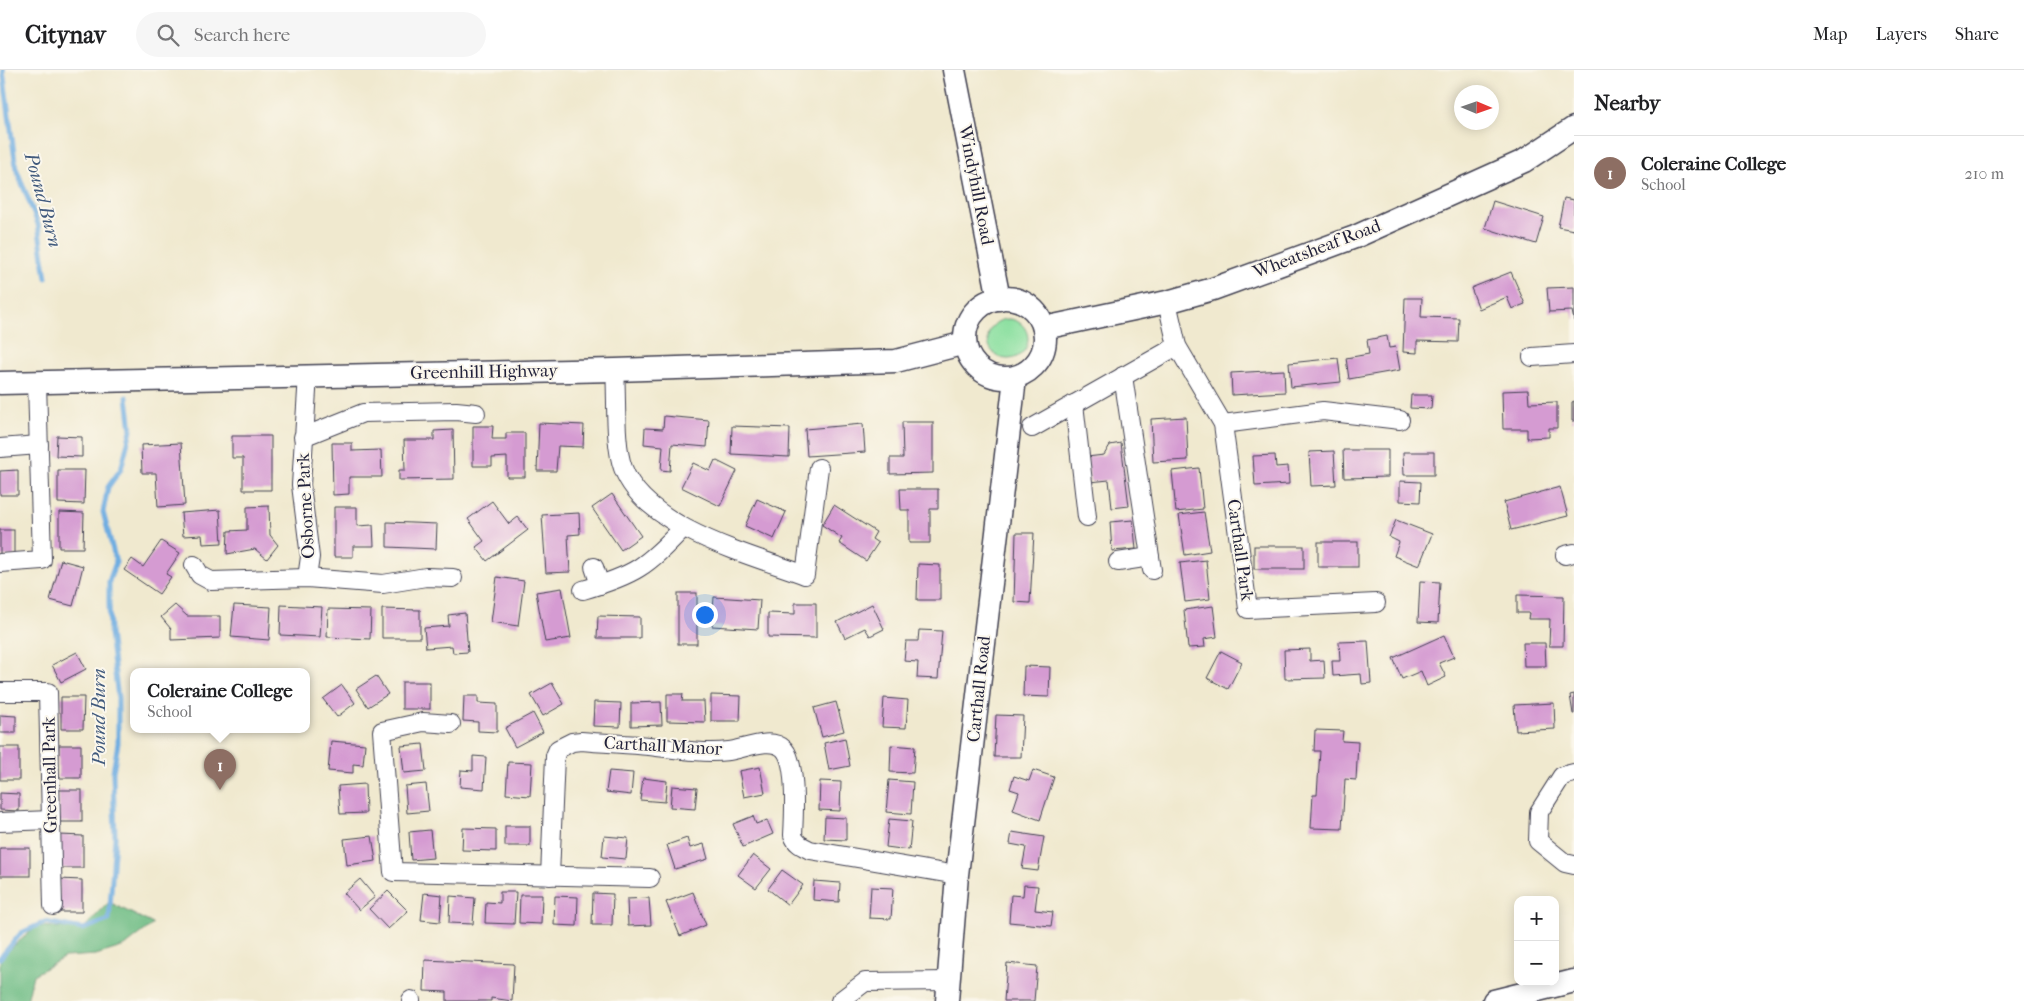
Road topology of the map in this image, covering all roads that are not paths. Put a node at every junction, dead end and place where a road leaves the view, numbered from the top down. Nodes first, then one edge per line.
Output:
1 (954, 70) edge
2 (1574, 128) edge
3 (999, 299) junction
4 (1167, 302) junction
5 (1044, 328) junction
6 (966, 343) junction
7 (1177, 346) junction
8 (1574, 354) edge
9 (1532, 356) dead end
10 (615, 370) junction
11 (308, 376) junction
12 (1123, 376) junction
13 (1015, 378) junction
14 (0, 382) edge
15 (37, 382) junction
16 (1074, 404) junction
17 (476, 413) dead end
18 (1400, 420) dead end
19 (1223, 424) junction
20 (1032, 428) dead end
21 (304, 436) junction
22 (39, 446) junction
23 (0, 448) edge
24 (820, 468) dead end
25 (1087, 517) dead end
26 (683, 528) junction
27 (1118, 562) dead end
28 (0, 563) edge
29 (194, 565) dead end
30 (594, 567) dead end
31 (307, 578) junction
32 (453, 578) dead end
33 (600, 585) junction
34 (583, 590) dead end
35 (1376, 603) dead end
36 (0, 692) edge
37 (451, 724) dead end
38 (1574, 773) edge
39 (51, 820) junction
40 (0, 822) edge
41 (1574, 865) edge
42 (957, 875) junction
43 (550, 876) junction
44 (650, 878) dead end
45 (53, 906) dead end
46 (1574, 981) edge
47 (948, 991) edge
48 (840, 1001) edge
49 (1494, 1001) edge

1 - 3 main road, Windyhill Road
2 - 4 main road, Wheatsheaf Road
3 - 5 main road
3 - 6 main road
4 - 5 main road, Wheatsheaf Road
4 - 7 street, Carthall Park
5 - 13 main road
6 - 10 main road, Greenhill Highway
6 - 13 main road
7 - 12 street
7 - 19 street, Carthall Park
8 - 9 street
10 - 11 main road, Greenhill Highway
10 - 26 street
11 - 15 main road, Greenhill Highway
11 - 21 street, Osborne Park
12 - 16 street
12 - 27 street
13 - 42 main road, Carthall Road
14 - 15 main road, Greenhill Highway
15 - 22 street
16 - 20 street
16 - 25 street
17 - 21 street
18 - 19 street
19 - 35 street, Carthall Park
21 - 31 street, Osborne Park
22 - 23 street
22 - 28 street
24 - 26 street
26 - 33 street
29 - 31 street, Osborne Park
30 - 33 street
31 - 32 street, Osborne Park
33 - 34 street
36 - 39 street, Greenhall Park
37 - 43 street
38 - 41 street
39 - 40 street
39 - 45 street, Greenhall Park
42 - 43 street, Carthall Manor
42 - 47 main road, Carthall Road
43 - 44 street
46 - 49 main road
47 - 48 street

